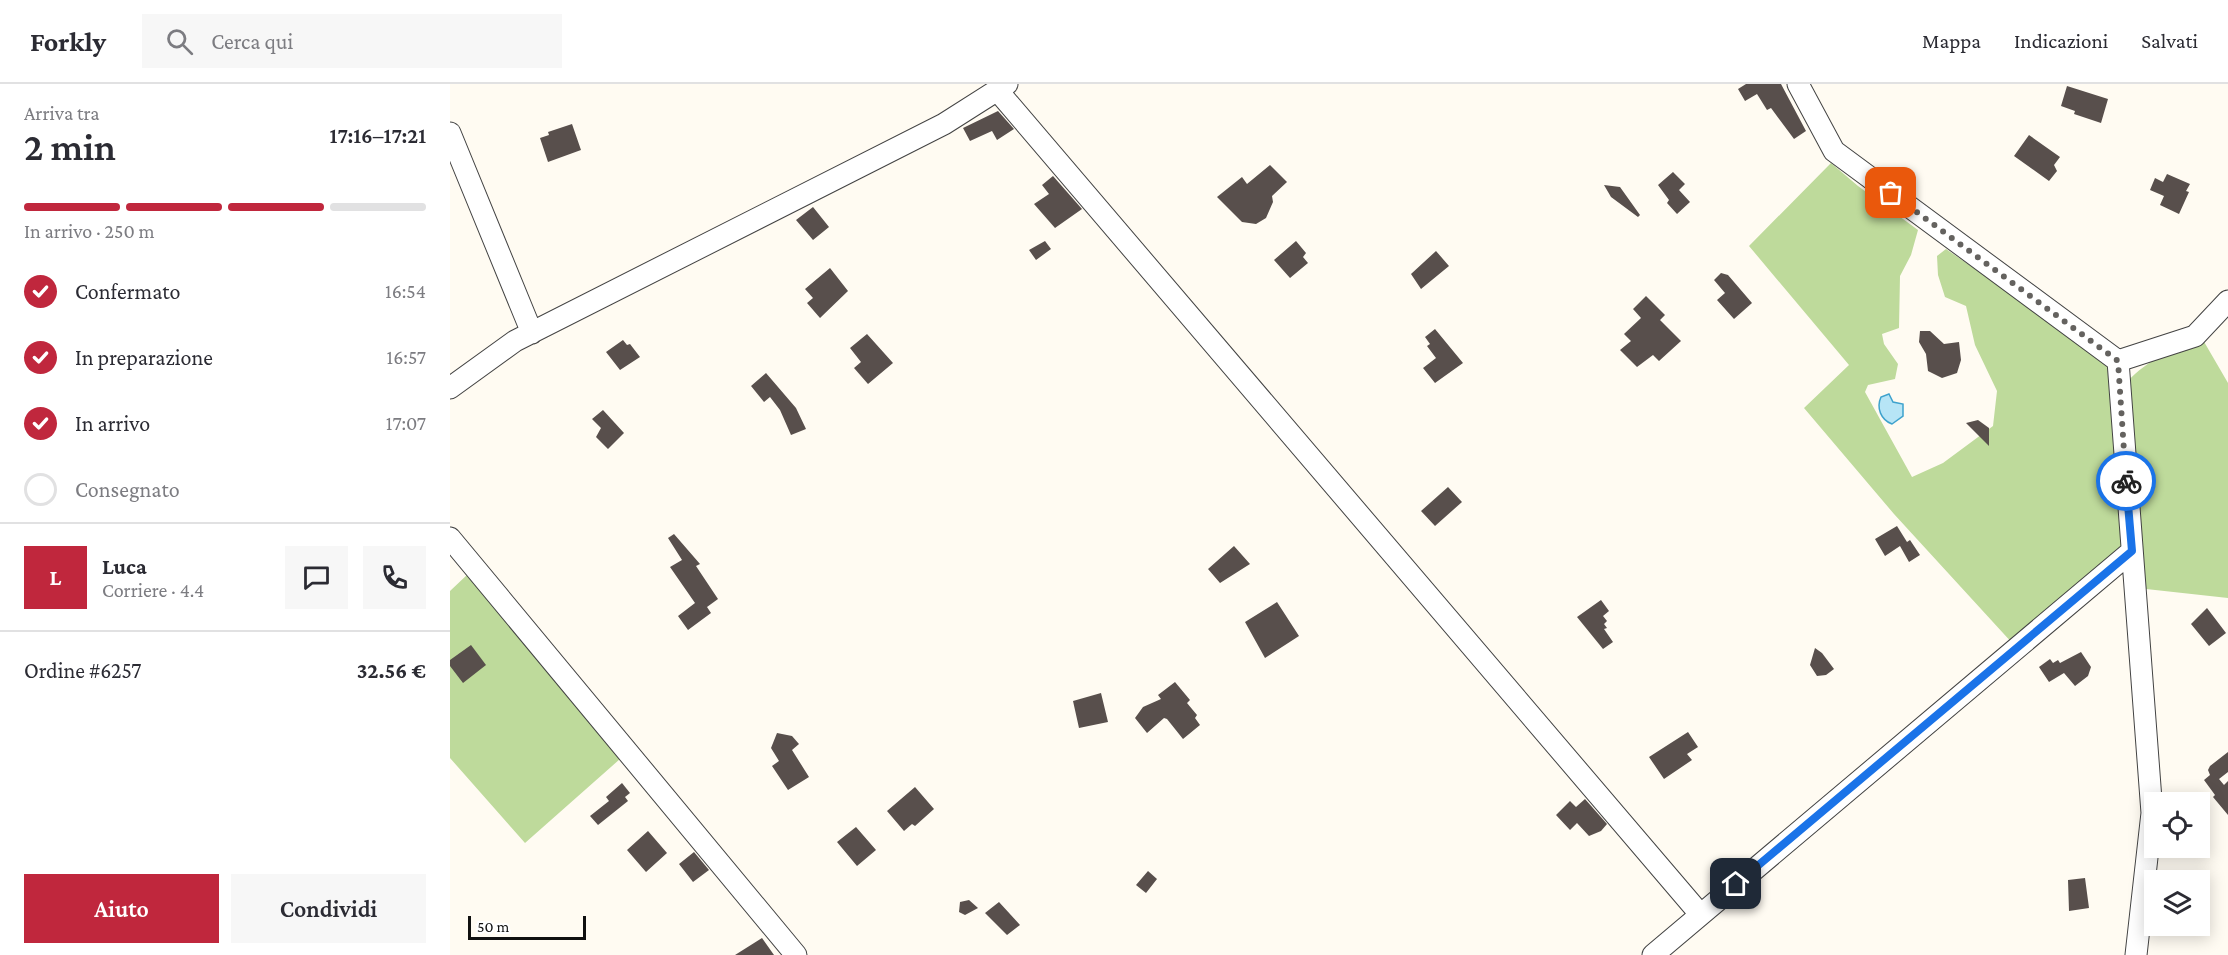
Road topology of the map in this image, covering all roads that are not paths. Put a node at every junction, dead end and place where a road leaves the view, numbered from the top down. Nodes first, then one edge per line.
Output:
1 (1798, 84) edge
2 (1002, 87) edge
3 (450, 133) edge
4 (2228, 301) edge
5 (532, 333) junction
6 (2118, 361) junction
7 (450, 388) edge
8 (450, 538) edge
9 (2132, 551) junction
10 (1700, 914) junction
11 (796, 955) edge
12 (1653, 955) edge
13 (2136, 955) edge

1 - 6 street
2 - 5 street
2 - 10 street
3 - 5 street
4 - 6 street
5 - 7 street
6 - 9 street
8 - 11 street
9 - 10 street
9 - 13 street
10 - 12 street

